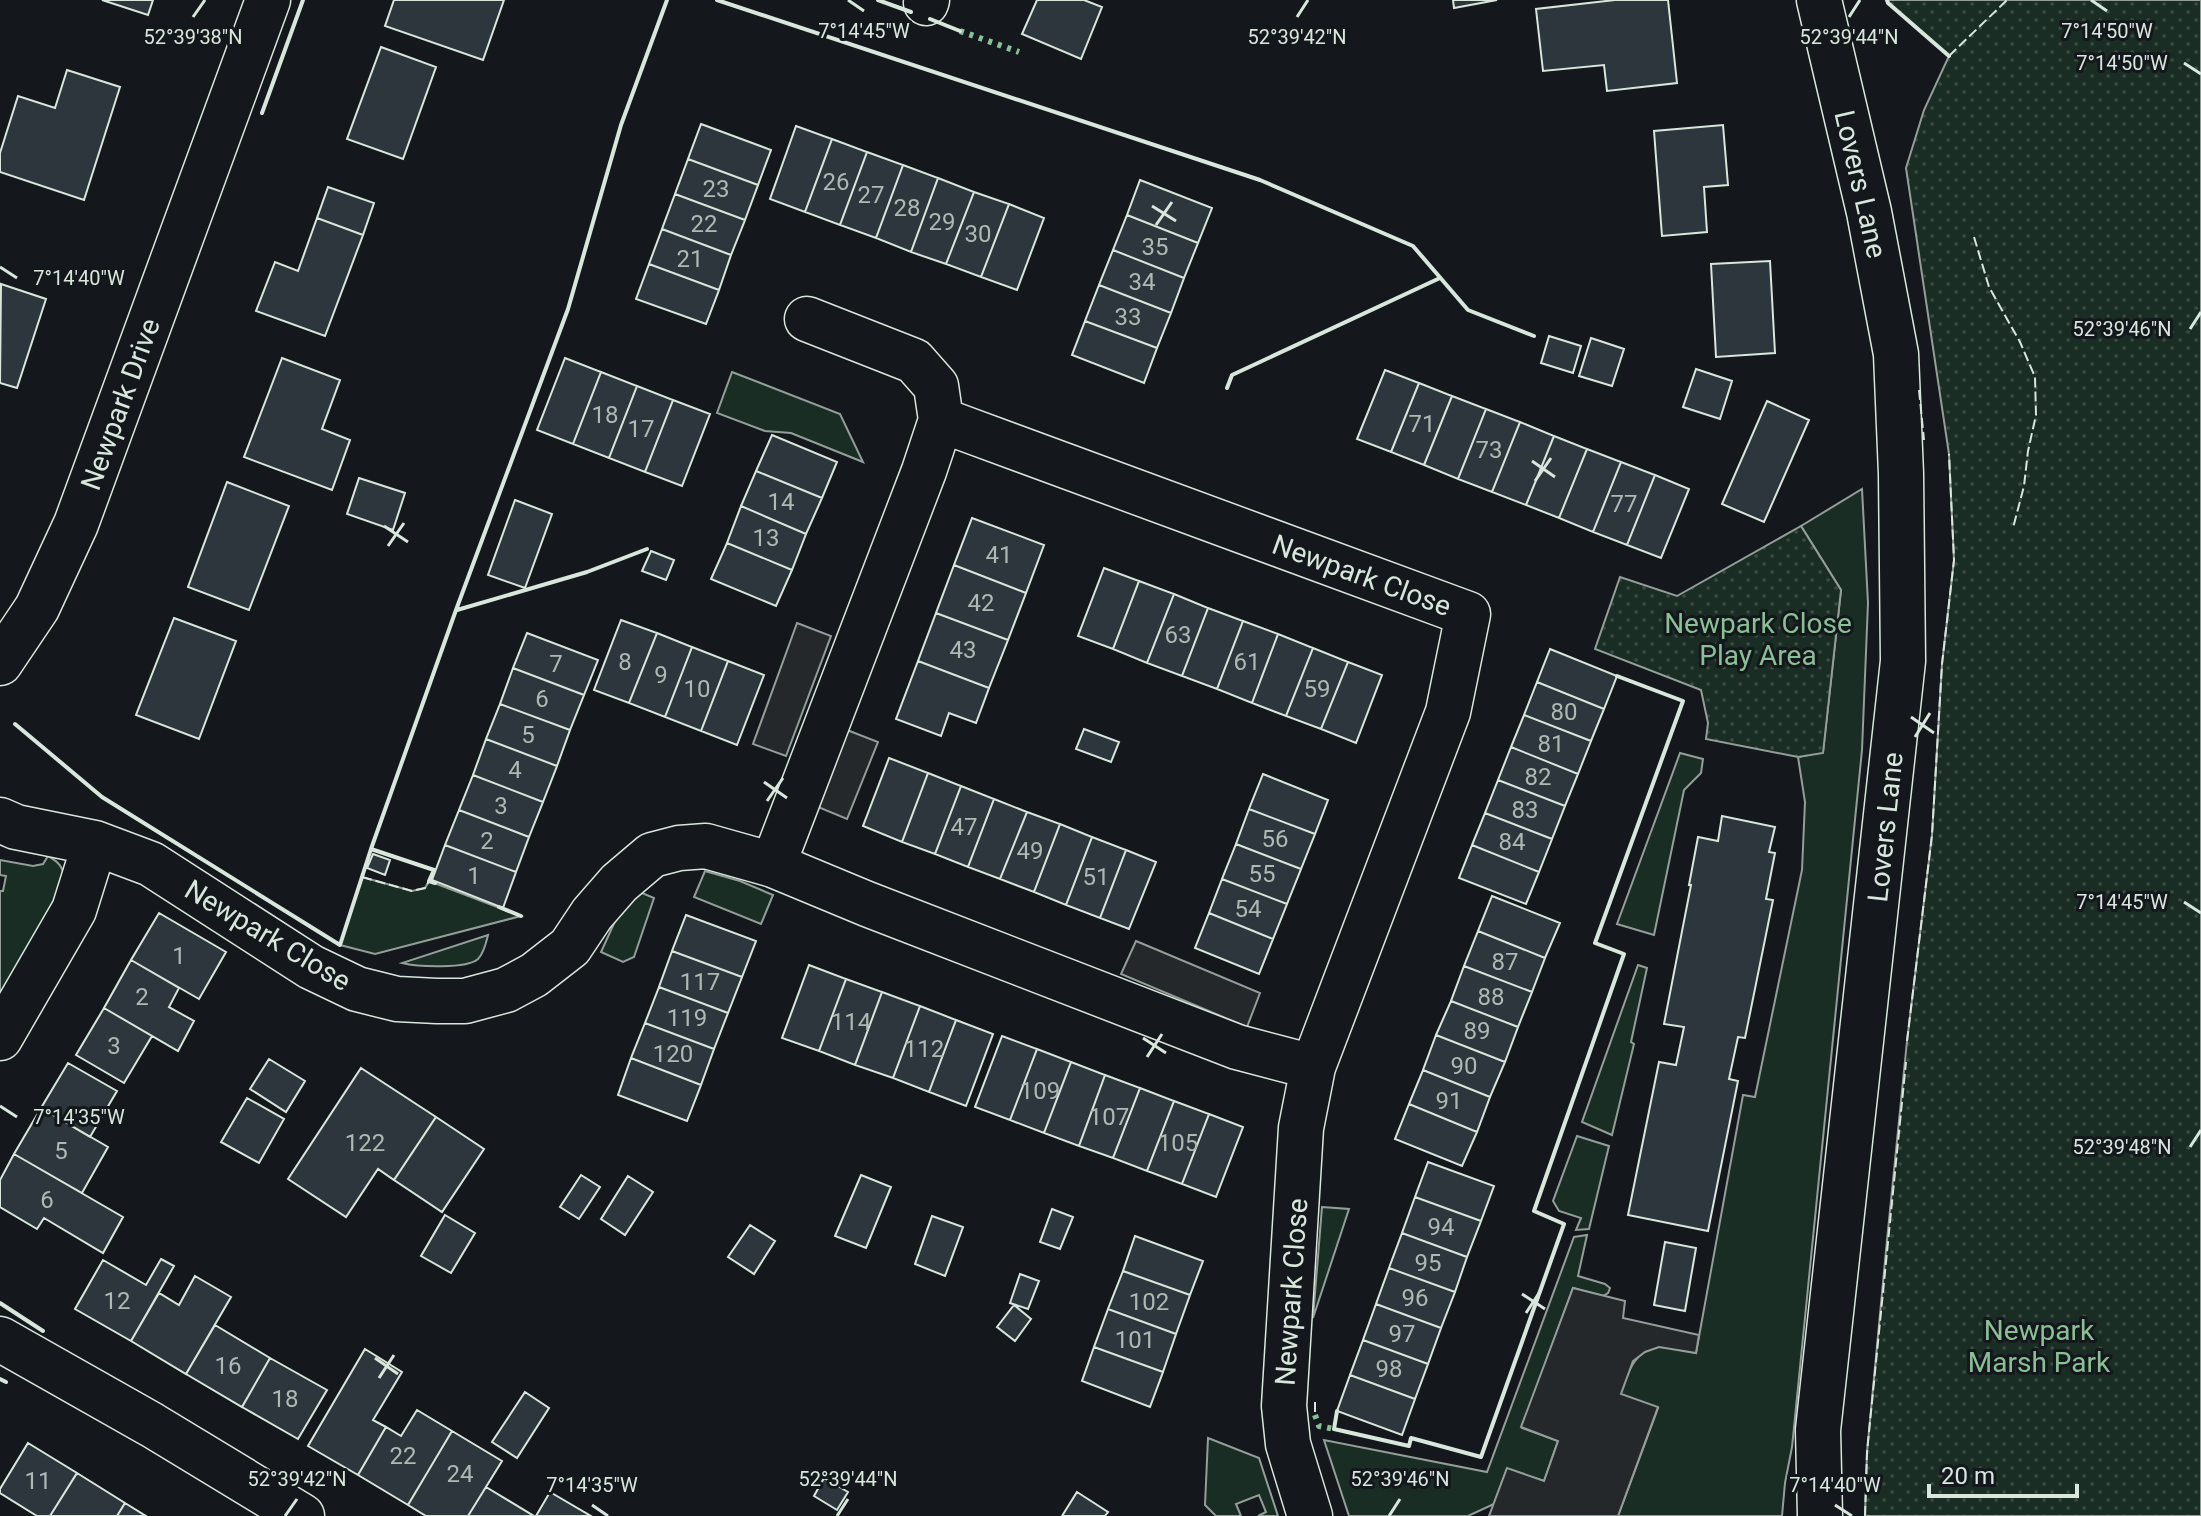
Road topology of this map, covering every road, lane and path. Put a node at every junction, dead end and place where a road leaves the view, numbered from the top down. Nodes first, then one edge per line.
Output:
1 (268, 0) edge
2 (1819, 0) edge
3 (807, 319) dead end
4 (941, 420) junction
5 (0, 663) edge
6 (0, 820) edge
7 (95, 843) junction
8 (773, 865) junction
9 (0, 1038) edge
10 (1313, 1067) junction
11 (0, 1339) edge
12 (302, 1516) edge
13 (1310, 1516) edge
14 (1820, 1516) edge

1 - 5 street, Newpark Drive
2 - 14 street, Lovers Lane
3 - 4 street
4 - 8 street
4 - 10 street, Newpark Close
6 - 7 street, Newpark Close
7 - 8 street, Newpark Close
7 - 9 street
8 - 10 street, Newpark Close
10 - 13 street, Newpark Close
11 - 12 street

